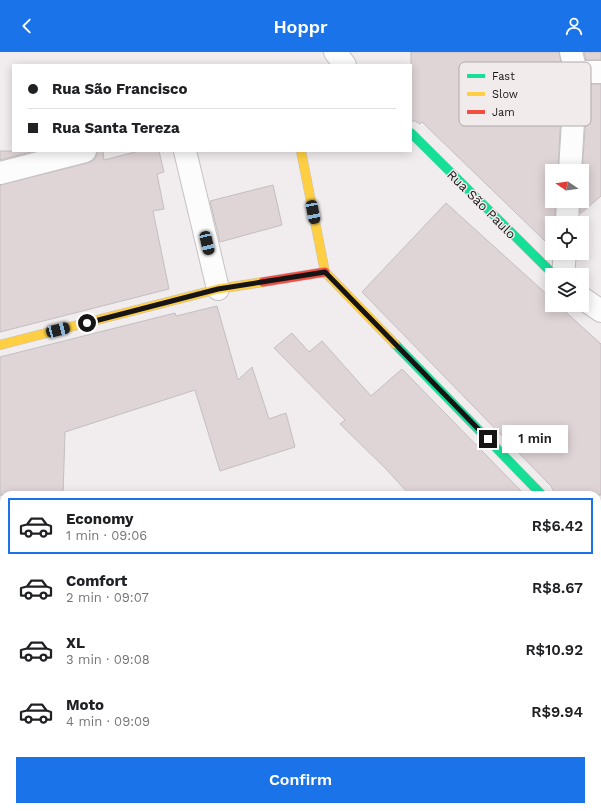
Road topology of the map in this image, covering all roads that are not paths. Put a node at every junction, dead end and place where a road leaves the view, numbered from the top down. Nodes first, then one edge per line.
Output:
1 (335, 52) edge
2 (345, 64) edge
3 (591, 68) edge
4 (601, 72) edge
5 (572, 126) edge
6 (412, 134) edge
7 (81, 152) edge
8 (185, 152) edge
9 (301, 152) edge
10 (570, 164) edge
11 (0, 173) edge
12 (547, 268) edge
13 (325, 272) junction
14 (218, 289) junction
15 (589, 303) edge
16 (601, 311) edge
17 (0, 346) edge
18 (538, 491) edge

1 - 2 street
3 - 4 street
5 - 10 street
6 - 12 street, Rua São Paulo
7 - 11 street
8 - 14 street
9 - 13 street
13 - 14 street
13 - 18 street
14 - 17 street
15 - 16 street

